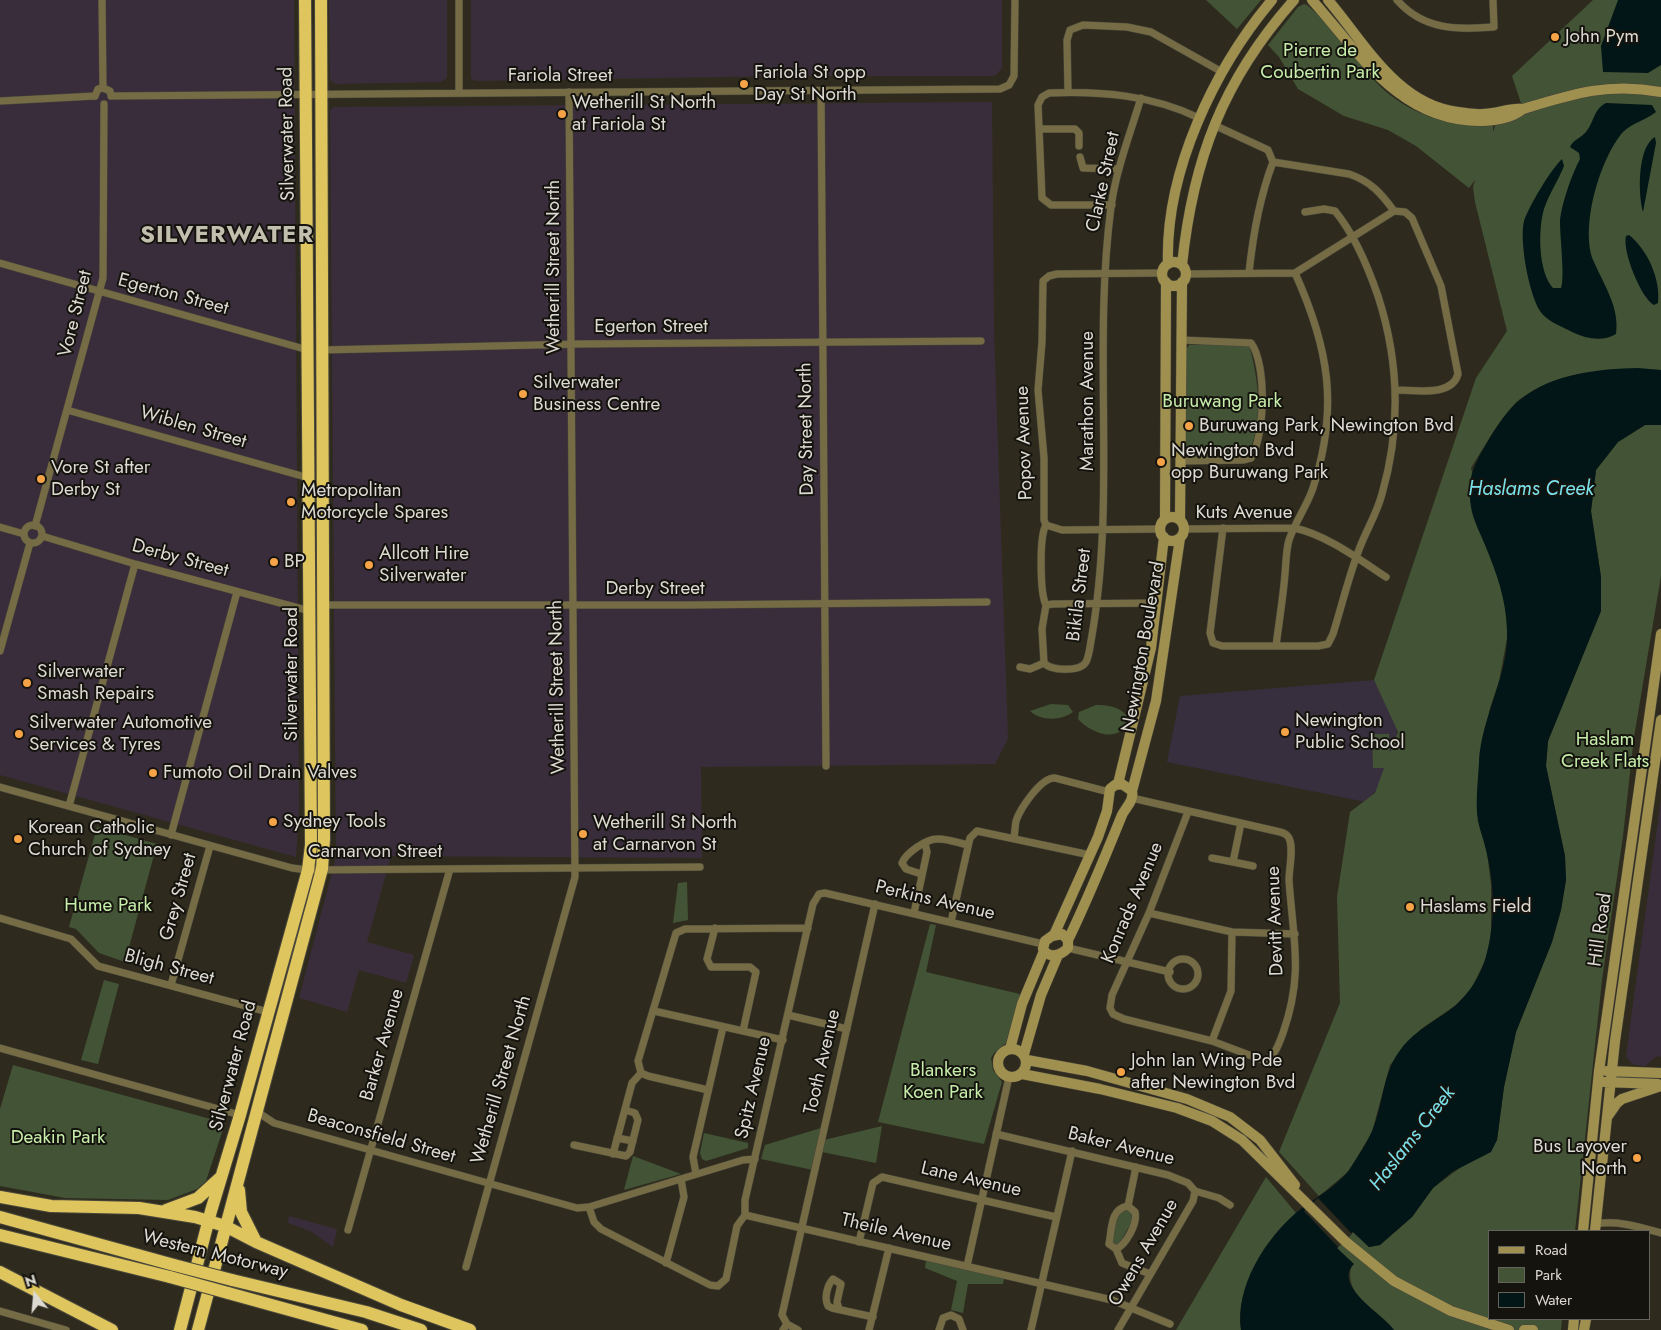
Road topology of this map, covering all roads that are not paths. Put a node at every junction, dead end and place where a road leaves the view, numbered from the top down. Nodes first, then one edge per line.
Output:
1 (102, 0) edge
2 (306, 0) edge
3 (320, 0) edge
4 (459, 0) edge
5 (1015, 0) edge
6 (1272, 0) edge
7 (1294, 0) edge
8 (1312, 0) edge
9 (1328, 0) edge
10 (1397, 0) edge
11 (1493, 0) edge
12 (1222, 72) junction
13 (103, 88) junction
14 (821, 91) junction
15 (570, 92) junction
16 (1068, 92) junction
17 (1661, 92) edge
18 (459, 93) junction
19 (306, 95) junction
20 (319, 95) junction
21 (95, 96) junction
22 (111, 96) junction
23 (1141, 98) junction
24 (0, 101) edge
25 (104, 104) junction
26 (1523, 109) junction
27 (1200, 118) junction
28 (1214, 125) junction
29 (1039, 129) junction
30 (1079, 146) dead end
31 (1080, 157) dead end
32 (1273, 162) junction
33 (1119, 169) junction
34 (1112, 205) junction
35 (1394, 211) junction
36 (1305, 212) dead end
37 (1352, 239) junction
38 (0, 263) edge
39 (1105, 273) junction
40 (1165, 273) junction
41 (1249, 273) junction
42 (1295, 273) junction
43 (1183, 274) junction
44 (99, 292) junction
45 (1181, 340) junction
46 (981, 341) dead end
47 (822, 342) junction
48 (571, 344) junction
49 (315, 350) junction
50 (1397, 390) junction
51 (67, 410) junction
52 (1180, 462) junction
53 (309, 478) junction
54 (1180, 519) junction
55 (1046, 525) junction
56 (35, 526) junction
57 (0, 527) edge
58 (1103, 528) junction
59 (1223, 528) junction
60 (1294, 528) junction
61 (1163, 529) junction
62 (24, 534) junction
63 (1182, 534) junction
64 (42, 536) junction
65 (30, 542) junction
66 (1357, 558) junction
67 (135, 564) junction
68 (1386, 577) dead end
69 (237, 592) junction
70 (987, 602) dead end
71 (1157, 602) junction
72 (825, 604) junction
73 (1097, 604) junction
74 (324, 606) junction
75 (573, 606) junction
76 (1046, 606) junction
77 (310, 611) junction
78 (1661, 634) edge
79 (1276, 646) junction
80 (0, 652) edge
81 (1044, 663) junction
82 (1020, 667) dead end
83 (1660, 730) edge
84 (1647, 731) junction
85 (826, 766) dead end
86 (1118, 784) junction
87 (0, 787) edge
88 (1109, 796) junction
89 (1130, 798) junction
90 (69, 806) junction
91 (1188, 812) junction
92 (1241, 823) junction
93 (171, 835) junction
94 (1014, 837) junction
95 (925, 843) junction
96 (968, 845) junction
97 (210, 846) junction
98 (1090, 855) junction
99 (1212, 858) dead end
100 (1233, 862) junction
101 (1253, 866) dead end
102 (700, 867) dead end
103 (450, 868) junction
104 (576, 868) junction
105 (322, 869) junction
106 (308, 870) junction
107 (922, 874) junction
108 (819, 894) joint
109 (875, 904) junction
110 (914, 913) junction
111 (1149, 913) junction
112 (0, 918) edge
113 (951, 922) junction
114 (715, 928) junction
115 (808, 928) junction
116 (1232, 932) junction
117 (1295, 934) junction
118 (1054, 935) junction
119 (1068, 944) junction
120 (1043, 947) junction
121 (1058, 955) junction
122 (1125, 962) junction
123 (1170, 972) junction
124 (171, 985) junction
125 (654, 1011) junction
126 (268, 1012) junction
127 (788, 1015) junction
128 (723, 1027) junction
129 (847, 1029) junction
130 (743, 1031) junction
131 (782, 1040) junction
132 (1212, 1041) junction
133 (0, 1048) edge
134 (1010, 1049) junction
135 (1025, 1057) junction
136 (1599, 1070) junction
137 (641, 1072) junction
138 (1661, 1073) edge
139 (1022, 1074) junction
140 (1009, 1077) junction
141 (1611, 1077) junction
142 (1598, 1082) junction
143 (1661, 1085) edge
144 (708, 1090) junction
145 (257, 1108) junction
146 (625, 1110) junction
147 (240, 1115) junction
148 (1606, 1118) junction
149 (996, 1134) junction
150 (618, 1138) junction
151 (633, 1141) junction
152 (574, 1145) dead end
153 (370, 1151) junction
154 (1072, 1151) junction
155 (613, 1154) junction
156 (755, 1159) junction
157 (1136, 1167) junction
158 (239, 1173) junction
159 (696, 1174) junction
160 (222, 1177) junction
161 (681, 1179) junction
162 (489, 1184) junction
163 (1195, 1191) junction
164 (0, 1197) edge
165 (981, 1199) junction
166 (1230, 1205) dead end
167 (1310, 1205) junction
168 (1128, 1206) junction
169 (589, 1207) junction
170 (164, 1210) junction
171 (745, 1215) junction
172 (0, 1217) edge
173 (1056, 1217) junction
174 (208, 1221) junction
175 (226, 1226) junction
176 (1595, 1227) edge
177 (802, 1228) junction
178 (348, 1230) dead end
179 (1583, 1230) edge
180 (1650, 1230) edge
181 (0, 1236) edge
182 (256, 1242) junction
183 (859, 1242) junction
184 (888, 1248) junction
185 (1116, 1249) junction
186 (666, 1263) junction
187 (967, 1266) junction
188 (466, 1267) dead end
189 (0, 1272) edge
190 (1150, 1274) junction
191 (1041, 1283) junction
192 (230, 1286) junction
193 (1132, 1308) junction
194 (839, 1309) dead end
195 (0, 1311) edge
196 (873, 1317) junction
197 (1170, 1324) dead end
198 (785, 1327) edge
199 (66, 1330) edge
200 (112, 1330) edge
201 (180, 1330) edge
202 (198, 1330) edge
203 (362, 1330) edge
204 (421, 1330) edge
205 (470, 1330) edge
206 (798, 1330) edge
207 (869, 1330) edge
208 (939, 1330) edge
209 (963, 1330) edge
210 (1031, 1330) edge
211 (1118, 1330) edge
212 (1509, 1330) edge
213 (1524, 1330) edge
214 (1533, 1330) edge

1 - 13 street
2 - 19 highway, Silverwater Road
3 - 20 highway, Silverwater Road
4 - 18 street
5 - 14 street, Fariola Street
6 - 12 street, Newington Boulevard
7 - 28 street
8 - 26 street
9 - 26 street
10 - 11 street
12 - 16 street
12 - 27 street, Newington Boulevard
13 - 21 street
13 - 22 street
14 - 15 street, Fariola Street
14 - 47 street, Day Street North
15 - 18 street, Fariola Street
15 - 48 street, Wetherill Street North
16 - 23 street
16 - 29 street
17 - 26 street
18 - 20 street, Fariola Street
19 - 20 street, Fariola Street
19 - 22 street, Fariola Street
19 - 49 highway, Silverwater Road
20 - 49 highway, Silverwater Road
21 - 24 street
21 - 25 street
22 - 25 street
23 - 27 street
23 - 33 street, Clarke Street
25 - 44 street, Vore Street
27 - 40 street, Newington Boulevard
28 - 32 street
28 - 43 street
29 - 30 street
29 - 34 street
31 - 33 street
32 - 35 street
32 - 41 street
33 - 34 street, Clarke Street
34 - 39 street, Clarke Street
35 - 37 street
35 - 50 street
36 - 37 street
37 - 42 street
37 - 50 street
38 - 44 street, Egerton Street
39 - 40 street
39 - 55 street, Popov Avenue
39 - 58 street, Marathon Avenue
40 - 43 street
40 - 43 street
40 - 61 street, Newington Boulevard
41 - 42 street
41 - 43 street
42 - 60 street
43 - 45 street
44 - 49 street, Egerton Street
44 - 51 street, Vore Street
45 - 52 street
45 - 52 street
46 - 47 street, Egerton Street
47 - 48 street, Egerton Street
47 - 72 street, Day Street North
48 - 49 street, Egerton Street
48 - 75 street, Wetherill Street North
49 - 53 highway, Silverwater Road
49 - 74 highway, Silverwater Road
50 - 66 street
51 - 53 street, Wiblen Street
51 - 56 street, Vore Street
52 - 54 street
53 - 77 highway, Silverwater Road
54 - 61 street
54 - 63 street
55 - 58 street
55 - 76 street, Popov Avenue
56 - 62 street
56 - 64 street
57 - 62 street
58 - 61 street
58 - 73 street, Bikila Street
59 - 60 street, Kuts Avenue
59 - 63 street, Kuts Avenue
59 - 79 street
60 - 66 street, Kuts Avenue
60 - 79 street
61 - 63 street
61 - 71 street, Newington Boulevard
62 - 65 street
63 - 89 street, Newington Boulevard
64 - 65 street
64 - 67 street, Derby Street
65 - 80 street
66 - 68 street, Kuts Avenue
66 - 79 street
67 - 69 street, Derby Street
67 - 90 street
69 - 77 street, Derby Street
69 - 93 street
70 - 72 street, Derby Street
71 - 73 street
71 - 86 street, Newington Boulevard
72 - 75 street, Derby Street
72 - 85 street, Day Street North
73 - 76 street
73 - 81 street, Bikila Street
74 - 75 street, Derby Street
74 - 105 highway, Silverwater Road
75 - 104 street, Wetherill Street North
76 - 81 street, Popov Avenue
77 - 106 highway, Silverwater Road
78 - 84 street, Hill Road
81 - 82 street
83 - 84 street
83 - 141 street, Hill Road
84 - 136 street, Hill Road
86 - 88 street
86 - 89 street
87 - 90 street, Carnarvon Street
88 - 89 street
88 - 94 street
88 - 98 street
89 - 91 street
89 - 119 street, Newington Boulevard
90 - 93 street, Carnarvon Street
91 - 92 street
91 - 111 street, Konrads Avenue
92 - 100 street
92 - 117 street, Devitt Avenue
93 - 97 street, Carnarvon Street
94 - 96 street
94 - 98 street
95 - 96 street
95 - 107 street
95 - 107 street
96 - 113 street
97 - 106 street, Carnarvon Street
97 - 124 street, Grey Street
98 - 118 street
99 - 100 street
100 - 101 street
102 - 104 street, Carnarvon Street
103 - 104 street, Carnarvon Street
103 - 105 street, Carnarvon Street
103 - 153 street, Barker Avenue
104 - 162 street, Wetherill Street North
105 - 106 street, Carnarvon Street
105 - 145 highway, Silverwater Road
106 - 126 highway, Silverwater Road
107 - 110 street
108 - 109 street, Perkins Avenue
108 - 115 street, Spitz Avenue
109 - 110 street, Perkins Avenue
109 - 129 street, Tooth Avenue
110 - 113 street, Perkins Avenue
111 - 116 street
111 - 122 street, Konrads Avenue
112 - 124 street, Bligh Street
113 - 120 street, Perkins Avenue
114 - 115 street
114 - 125 street
114 - 130 street
115 - 127 street, Spitz Avenue
116 - 117 street
116 - 132 street
117 - 132 street, Devitt Avenue
118 - 119 street
118 - 120 street
119 - 121 street
119 - 122 street
120 - 121 street
120 - 134 street
121 - 135 street
122 - 123 street
122 - 132 street, Konrads Avenue
123 - 123 street
124 - 126 street, Bligh Street
125 - 128 street
125 - 137 street
126 - 147 highway, Silverwater Road
127 - 129 street
127 - 131 street, Spitz Avenue
128 - 130 street
128 - 144 street
129 - 177 street, Tooth Avenue
130 - 131 street
131 - 156 street, Spitz Avenue
133 - 147 street
134 - 135 street
134 - 140 street
135 - 139 street
135 - 167 street
136 - 141 street
136 - 142 street, Hill Road
137 - 144 street
137 - 146 street
138 - 141 street
139 - 140 street
139 - 167 street
140 - 149 street
141 - 142 street
141 - 143 street
141 - 148 street, Hill Road
142 - 179 street, Hill Road
143 - 148 street
144 - 159 street
145 - 153 street, Beaconsfield Street
145 - 158 highway, Silverwater Road
146 - 150 street
146 - 151 street
147 - 160 highway, Silverwater Road
148 - 176 street, Hill Road
149 - 154 street, Baker Avenue
149 - 165 street
150 - 151 street
150 - 155 street
151 - 155 street
152 - 155 street
153 - 162 street, Beaconsfield Street
153 - 178 street, Barker Avenue
154 - 157 street, Baker Avenue
154 - 173 street
156 - 159 street, Beaconsfield Street
156 - 171 street, Spitz Avenue
157 - 163 street, Baker Avenue
157 - 168 street
158 - 175 highway, Silverwater Road
158 - 182 highway
159 - 161 street, Beaconsfield Street
160 - 170 highway
160 - 174 highway, Silverwater Road
161 - 169 street, Beaconsfield Street
161 - 186 street
162 - 169 street, Beaconsfield Street
162 - 188 street, Wetherill Street North
163 - 166 street, Baker Avenue
163 - 190 street, Owens Avenue
164 - 170 highway
165 - 173 street, Lane Avenue
165 - 183 street, Lane Avenue
165 - 187 street
167 - 212 street
168 - 185 street
168 - 185 street
169 - 186 street
170 - 174 highway
171 - 177 street, Theile Avenue
171 - 186 street, Spitz Avenue
172 - 192 highway, Western Motorway, bridge
173 - 191 street
174 - 175 highway
174 - 201 highway, Silverwater Road
175 - 182 highway
175 - 202 highway, Silverwater Road
176 - 180 street
177 - 183 street, Theile Avenue
177 - 198 street, Tooth Avenue
181 - 192 highway, Western Motorway, bridge
182 - 205 highway
183 - 184 street, Theile Avenue
184 - 187 street, Theile Avenue
184 - 196 street
185 - 190 street
187 - 191 street, Theile Avenue
189 - 200 highway
190 - 193 street, Owens Avenue
191 - 193 street, Theile Avenue
191 - 210 street
192 - 203 highway, Western Motorway
192 - 204 highway, Western Motorway
193 - 197 street, Theile Avenue
193 - 211 street, Owens Avenue
194 - 196 street
195 - 199 street
196 - 207 street
198 - 206 street
208 - 209 street
213 - 214 street

